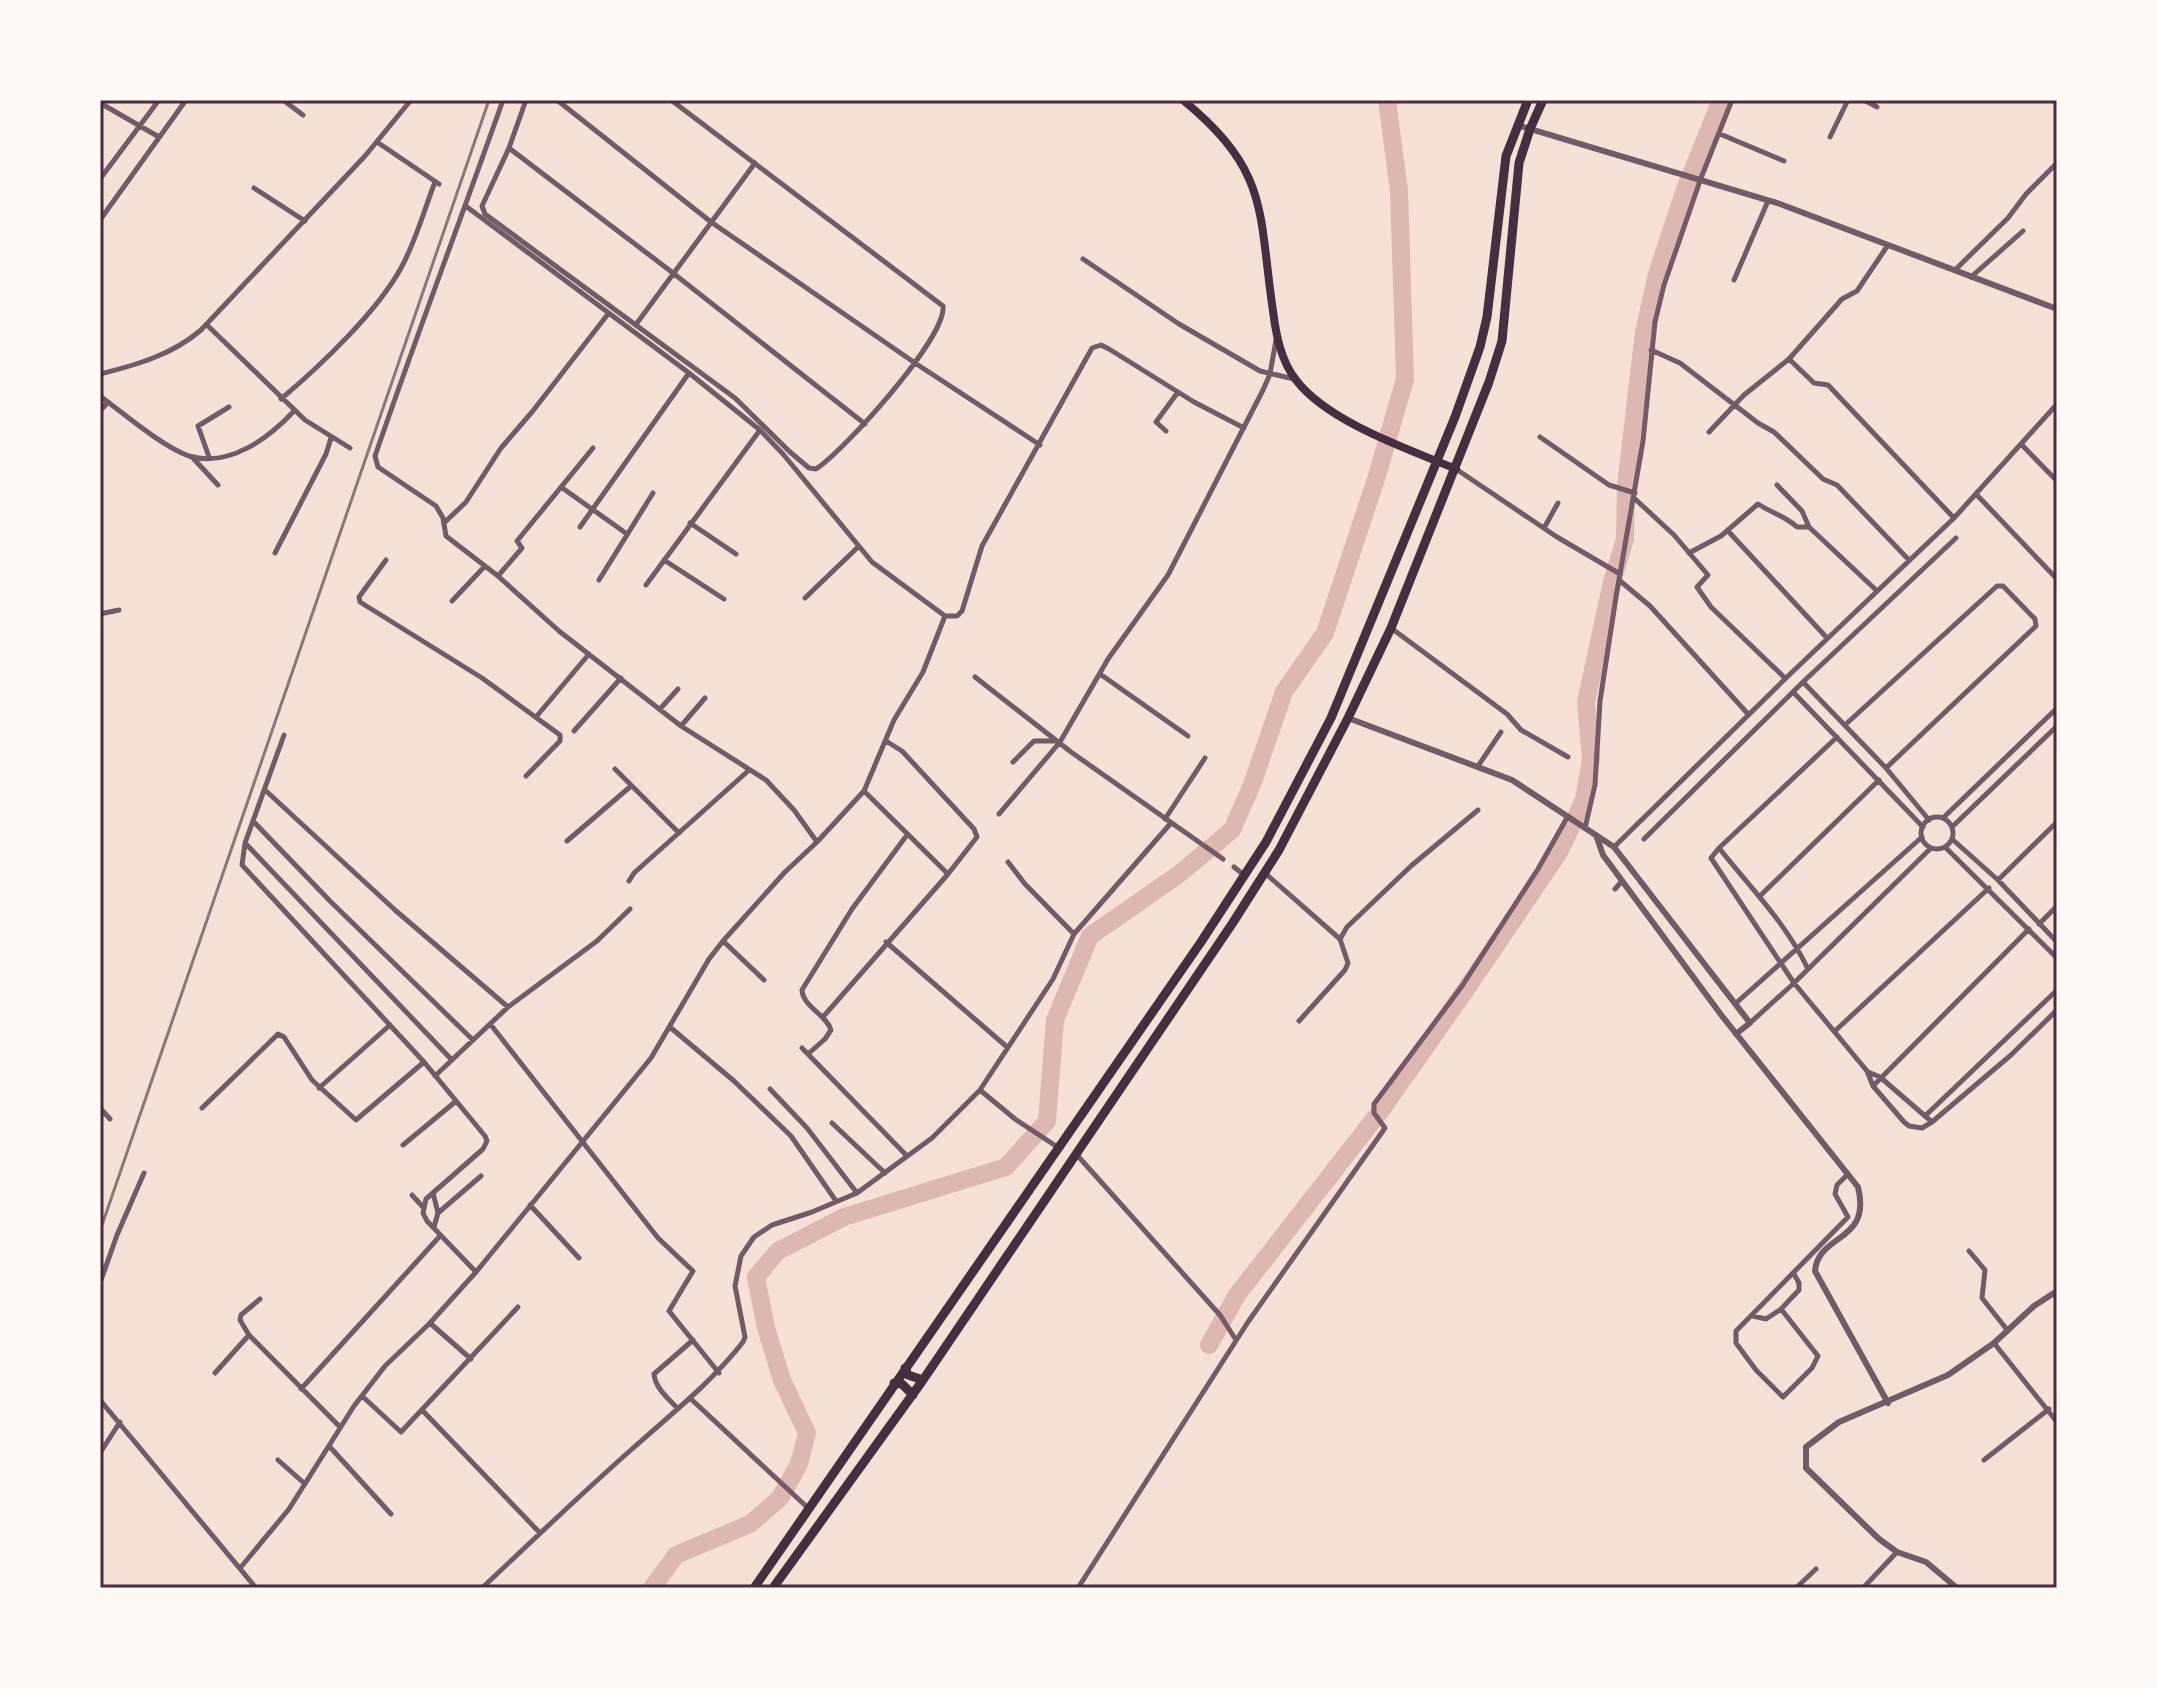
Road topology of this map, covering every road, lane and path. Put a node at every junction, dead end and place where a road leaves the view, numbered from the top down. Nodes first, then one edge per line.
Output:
1 (159, 100) edge
2 (186, 100) edge
3 (283, 100) edge
4 (411, 100) edge
5 (503, 100) edge
6 (526, 100) edge
7 (557, 100) edge
8 (671, 100) edge
9 (1183, 100) edge
10 (1528, 100) edge
11 (1543, 100) edge
12 (1732, 100) edge
13 (1848, 100) edge
14 (1864, 100) edge
15 (100, 103) edge
16 (1877, 107) dead end
17 (303, 115) dead end
18 (139, 125) junction
19 (1517, 125) junction
20 (1530, 129) junction
21 (1720, 134) junction
22 (156, 136) junction
23 (1830, 137) dead end
24 (377, 142) junction
25 (509, 148) junction
26 (1784, 161) dead end
27 (755, 163) junction
28 (2057, 163) edge
29 (1698, 177) junction
30 (100, 179) edge
31 (254, 188) dead end
32 (1768, 201) junction
33 (467, 207) junction
34 (100, 220) edge
35 (305, 221) junction
36 (711, 222) junction
37 (2023, 231) dead end
38 (1888, 245) junction
39 (1083, 259) dead end
40 (1955, 270) junction
41 (673, 273) junction
42 (1971, 277) junction
43 (1734, 280) dead end
44 (2057, 309) edge
45 (608, 314) junction
46 (636, 323) junction
47 (207, 325) junction
48 (1276, 339) junction
49 (1651, 350) junction
50 (1789, 359) junction
51 (915, 363) junction
52 (689, 373) junction
53 (100, 374) edge
54 (1270, 374) junction
55 (1295, 379) junction
56 (1178, 392) junction
57 (100, 396) edge
58 (108, 402) junction
59 (1735, 404) junction
60 (2057, 404) edge
61 (229, 407) dead end
62 (288, 407) junction
63 (100, 411) edge
64 (865, 424) junction
65 (1244, 428) junction
66 (760, 430) junction
67 (1166, 431) dead end
68 (1709, 432) dead end
69 (1540, 437) dead end
70 (331, 438) junction
71 (2021, 444) junction
72 (1040, 445) junction
73 (350, 448) dead end
74 (593, 448) dead end
75 (207, 453) junction
76 (191, 456) junction
77 (1437, 461) junction
78 (1456, 469) junction
79 (2057, 481) edge
80 (218, 485) dead end
81 (1777, 485) dead end
82 (561, 487) junction
83 (653, 493) dead end
84 (1976, 494) junction
85 (1632, 495) junction
86 (1558, 503) dead end
87 (593, 509) junction
88 (1954, 518) junction
89 (444, 523) junction
90 (690, 523) junction
91 (580, 527) dead end
92 (1809, 527) junction
93 (1544, 528) junction
94 (1728, 531) junction
95 (627, 534) junction
96 (1956, 538) dead end
97 (858, 547) junction
98 (275, 553) dead end
99 (1689, 553) junction
100 (736, 554) dead end
101 (386, 560) dead end
102 (664, 560) junction
103 (1909, 560) junction
104 (485, 566) junction
105 (1616, 574) junction
106 (498, 576) junction
107 (2057, 579) edge
108 (599, 580) dead end
109 (646, 585) dead end
110 (1876, 590) junction
111 (805, 598) dead end
112 (724, 599) dead end
113 (452, 601) dead end
114 (119, 610) dead end
115 (100, 614) edge
116 (945, 616) junction
117 (1391, 628) junction
118 (1827, 638) junction
119 (589, 654) junction
120 (1100, 674) junction
121 (975, 677) dead end
122 (621, 678) junction
123 (1786, 678) junction
124 (1803, 682) junction
125 (678, 689) dead end
126 (1793, 692) junction
127 (705, 698) dead end
128 (2057, 708) edge
129 (660, 709) junction
130 (1748, 714) junction
131 (536, 717) junction
132 (1348, 718) junction
133 (1845, 725) junction
134 (681, 726) junction
135 (2057, 726) edge
136 (574, 731) dead end
137 (1501, 732) dead end
138 (284, 735) dead end
139 (1188, 736) dead end
140 (1837, 737) junction
141 (886, 741) junction
142 (1059, 741) junction
143 (1568, 757) dead end
144 (1205, 758) dead end
145 (1013, 762) dead end
146 (1478, 766) junction
147 (1886, 768) junction
148 (615, 769) dead end
149 (748, 771) junction
150 (526, 776) dead end
151 (1879, 780) junction
152 (631, 786) junction
153 (265, 790) junction
154 (864, 791) junction
155 (1478, 810) dead end
156 (999, 814) dead end
157 (1568, 816) junction
158 (1943, 818) junction
159 (1929, 820) junction
160 (252, 821) junction
161 (1168, 821) junction
162 (2057, 822) edge
163 (1581, 826) junction
164 (1923, 827) junction
165 (1952, 827) junction
166 (679, 833) junction
167 (907, 835) junction
168 (1596, 835) junction
169 (1922, 837) junction
170 (1644, 839) dead end
171 (1952, 839) junction
172 (567, 841) dead end
173 (817, 842) junction
174 (245, 843) junction
175 (1614, 847) junction
176 (1945, 847) junction
177 (1719, 848) junction
178 (1931, 848) junction
179 (1222, 858) dead end
180 (1008, 862) dead end
181 (1234, 867) dead end
182 (1265, 873) junction
183 (948, 874) junction
184 (1245, 876) junction
185 (1998, 880) junction
186 (629, 881) dead end
187 (1622, 881) junction
188 (1989, 888) junction
189 (1615, 889) dead end
190 (1760, 896) junction
191 (2057, 906) edge
192 (630, 909) dead end
193 (2039, 924) junction
194 (2029, 929) junction
195 (1077, 931) junction
196 (1340, 939) junction
197 (723, 941) junction
198 (886, 942) junction
199 (2057, 942) edge
200 (1799, 949) junction
201 (2057, 958) edge
202 (1783, 963) junction
203 (1808, 969) junction
204 (764, 980) dead end
205 (1794, 983) junction
206 (2057, 990) edge
207 (1734, 1005) junction
208 (508, 1007) junction
209 (2057, 1010) edge
210 (1722, 1016) junction
211 (823, 1017) junction
212 (1299, 1021) dead end
213 (1750, 1023) junction
214 (390, 1025) junction
215 (491, 1025) junction
216 (671, 1028) junction
217 (1835, 1031) junction
218 (1736, 1034) junction
219 (473, 1040) junction
220 (1007, 1047) junction
221 (802, 1048) dead end
222 (808, 1054) junction
223 (452, 1060) junction
224 (424, 1062) junction
225 (1867, 1071) junction
226 (435, 1076) junction
227 (1880, 1077) junction
228 (1873, 1086) junction
229 (319, 1088) junction
230 (770, 1089) dead end
231 (980, 1090) junction
232 (455, 1102) junction
233 (100, 1108) edge
234 (202, 1108) dead end
235 (1925, 1116) junction
236 (110, 1119) dead end
237 (1932, 1122) junction
238 (832, 1123) dead end
239 (582, 1143) junction
240 (403, 1145) dead end
241 (1059, 1148) junction
242 (1076, 1154) junction
243 (907, 1156) junction
244 (144, 1173) dead end
245 (885, 1173) junction
246 (1848, 1174) junction
247 (481, 1176) dead end
248 (433, 1193) junction
249 (857, 1193) junction
250 (412, 1195) dead end
251 (836, 1201) junction
252 (530, 1205) junction
253 (423, 1207) junction
254 (438, 1213) junction
255 (434, 1228) junction
256 (440, 1236) junction
257 (1969, 1251) dead end
258 (579, 1258) dead end
259 (476, 1272) junction
260 (1794, 1274) junction
261 (100, 1283) edge
262 (2057, 1291) edge
263 (260, 1299) dead end
264 (518, 1307) dead end
265 (1781, 1309) junction
266 (1753, 1316) junction
267 (430, 1323) junction
268 (2008, 1331) junction
269 (249, 1335) junction
270 (693, 1340) junction
271 (1236, 1340) junction
272 (1994, 1343) junction
273 (471, 1359) junction
274 (905, 1368) junction
275 (215, 1373) dead end
276 (719, 1373) junction
277 (923, 1380) junction
278 (894, 1383) junction
279 (301, 1389) junction
280 (913, 1395) junction
281 (362, 1396) junction
282 (691, 1399) junction
283 (100, 1400) edge
284 (1888, 1403) junction
285 (678, 1409) junction
286 (2049, 1409) junction
287 (423, 1411) junction
288 (120, 1422) junction
289 (2057, 1422) edge
290 (340, 1427) junction
291 (329, 1446) junction
292 (100, 1453) edge
293 (278, 1460) dead end
294 (1984, 1460) dead end
295 (305, 1484) junction
296 (808, 1508) junction
297 (391, 1514) dead end
298 (540, 1533) junction
299 (1897, 1552) junction
300 (241, 1567) junction
301 (1816, 1569) dead end
302 (256, 1588) edge
303 (482, 1588) edge
304 (754, 1588) edge
305 (773, 1588) edge
306 (1078, 1588) edge
307 (1796, 1588) edge
308 (1863, 1588) edge
309 (1957, 1588) edge

1 - 18 street
2 - 22 street
3 - 17 street
4 - 24 street
5 - 33 street
6 - 25 street
7 - 36 street
8 - 27 street
9 - 48 main road
10 - 19 highway
11 - 20 highway
12 - 21 street
13 - 23 street
14 - 16 street
15 - 18 street
18 - 22 street
18 - 30 street
19 - 20 street
19 - 77 highway
20 - 29 street
20 - 78 highway
21 - 26 street
21 - 29 street
22 - 34 street
24 - 35 street
24 - 62 street
25 - 41 street
25 - 46 street
27 - 36 street
27 - 51 street
28 - 40 street
29 - 32 street
29 - 49 street
31 - 35 street
32 - 38 street
32 - 43 street
33 - 45 street
33 - 89 street
35 - 47 street
36 - 41 street
36 - 51 street
37 - 42 street
38 - 40 street
38 - 50 street
39 - 54 street
40 - 42 street
41 - 46 street
41 - 64 street
42 - 44 street
45 - 52 street
45 - 89 street
46 - 64 street
47 - 53 street
47 - 62 street
48 - 54 street
48 - 55 main road
49 - 59 street
49 - 85 street
50 - 59 street
50 - 88 street
51 - 64 street
51 - 72 street
52 - 66 street
52 - 87 street
54 - 55 street
54 - 65 street
55 - 77 main road
56 - 65 street
56 - 67 street
56 - 72 street
57 - 58 street
58 - 63 street
58 - 76 street
59 - 68 street
59 - 103 street
60 - 71 street
61 - 75 street
62 - 70 street
62 - 75 street
65 - 120 street
66 - 90 street
66 - 97 street
69 - 85 street
70 - 73 street
70 - 98 street
71 - 79 street
71 - 84 street
72 - 116 street
74 - 82 street
75 - 76 street
76 - 80 street
77 - 78 main road
77 - 184 highway
78 - 93 street
78 - 117 highway
81 - 92 street
82 - 87 street
82 - 106 street
83 - 95 street
84 - 88 street
84 - 107 street
85 - 99 street
85 - 105 street
86 - 93 street
87 - 91 street
87 - 95 street
88 - 103 street
89 - 104 street
90 - 100 street
90 - 102 street
92 - 94 street
92 - 110 street
93 - 105 street
94 - 99 street
94 - 118 street
95 - 108 street
96 - 124 street
97 - 111 street
97 - 116 street
99 - 123 street
101 - 131 street
102 - 109 street
102 - 112 street
103 - 110 street
104 - 106 street
104 - 113 street
105 - 130 street
105 - 163 street
106 - 119 street
110 - 118 street
114 - 115 street
116 - 141 street
117 - 132 highway
117 - 143 street
118 - 123 street
119 - 122 street
119 - 131 street
120 - 139 street
120 - 142 street
121 - 142 street
122 - 129 street
122 - 136 street
123 - 130 street
124 - 126 street
124 - 133 street
125 - 129 street
126 - 140 street
126 - 170 street
127 - 134 street
128 - 158 street
129 - 134 street
130 - 175 street
131 - 150 street
132 - 146 street
132 - 182 highway
133 - 147 street
133 - 147 street
134 - 149 street
135 - 165 street
137 - 146 street
138 - 153 street
140 - 151 street
140 - 177 street
141 - 154 street
141 - 183 street
142 - 145 street
142 - 156 street
142 - 161 street
144 - 161 street
146 - 157 street
147 - 159 street
148 - 152 street
149 - 166 street
149 - 173 street
151 - 164 street
151 - 190 street
152 - 166 street
152 - 172 street
153 - 160 street
153 - 208 street
154 - 167 street
154 - 173 street
155 - 196 street
157 - 163 street
157 - 271 street
158 - 159 street
158 - 165 street
159 - 164 street
160 - 174 street
160 - 219 street
161 - 179 street
161 - 195 street
162 - 185 street
163 - 168 street
164 - 169 street
165 - 171 street
166 - 186 street
167 - 183 street
167 - 211 street
168 - 175 street
168 - 187 street
169 - 178 street
169 - 200 street
171 - 176 street
171 - 185 street
173 - 197 street
174 - 214 street
174 - 223 street
175 - 207 street
176 - 178 street
176 - 188 street
177 - 190 street
177 - 202 street
178 - 203 street
180 - 195 street
181 - 184 street
182 - 196 street
182 - 242 highway
183 - 198 street
184 - 241 highway
185 - 193 street
187 - 189 street
187 - 210 street
188 - 194 street
188 - 217 street
190 - 200 street
191 - 193 street
192 - 208 street
193 - 199 street
194 - 201 street
194 - 227 street
195 - 220 street
196 - 212 street
197 - 204 street
197 - 216 street
198 - 211 street
198 - 220 street
200 - 202 street
200 - 203 street
202 - 205 street
202 - 207 street
203 - 205 street
205 - 213 street
205 - 217 street
206 - 235 street
207 - 210 street
207 - 213 street
208 - 215 street
209 - 237 street
210 - 218 street
211 - 222 street
213 - 218 street
214 - 224 street
214 - 229 street
215 - 219 street
215 - 239 street
216 - 239 street
216 - 251 street
217 - 225 street
218 - 246 street
219 - 223 street
220 - 231 street
221 - 222 street
222 - 243 street
223 - 226 street
224 - 226 street
224 - 229 street
225 - 227 street
225 - 228 street
226 - 232 street
227 - 228 street
227 - 235 street
228 - 237 street
229 - 234 street
230 - 249 street
231 - 241 street
231 - 243 street
232 - 240 street
232 - 248 street
233 - 236 street
235 - 237 street
238 - 245 street
239 - 252 street
239 - 270 street
241 - 274 highway
242 - 271 street
242 - 277 highway
243 - 245 street
244 - 261 street
245 - 249 street
246 - 260 street
246 - 284 street
247 - 254 street
248 - 253 street
248 - 254 street
249 - 251 street
250 - 253 street
251 - 276 street
252 - 258 street
252 - 259 street
253 - 255 street
254 - 255 street
255 - 256 street
256 - 259 street
256 - 279 street
257 - 268 street
259 - 267 street
260 - 265 street
260 - 266 street
262 - 268 street
263 - 269 street
264 - 273 street
265 - 266 street
265 - 266 street
267 - 273 street
267 - 281 street
268 - 272 street
269 - 275 street
269 - 279 street
270 - 276 street
270 - 285 street
271 - 306 street
272 - 284 street
272 - 286 street
273 - 287 street
274 - 277 highway
274 - 278 highway
276 - 282 street
277 - 280 highway
278 - 280 highway
278 - 296 highway
279 - 290 street
280 - 305 highway
281 - 287 street
281 - 290 street
282 - 285 street
282 - 296 street
283 - 288 street
284 - 299 street
285 - 298 street
286 - 289 street
286 - 294 street
287 - 298 street
288 - 292 street
288 - 300 street
290 - 291 street
291 - 295 street
291 - 297 street
293 - 295 street
295 - 300 street
296 - 304 highway
298 - 303 street
299 - 308 street
299 - 309 street
300 - 302 street
301 - 307 street

